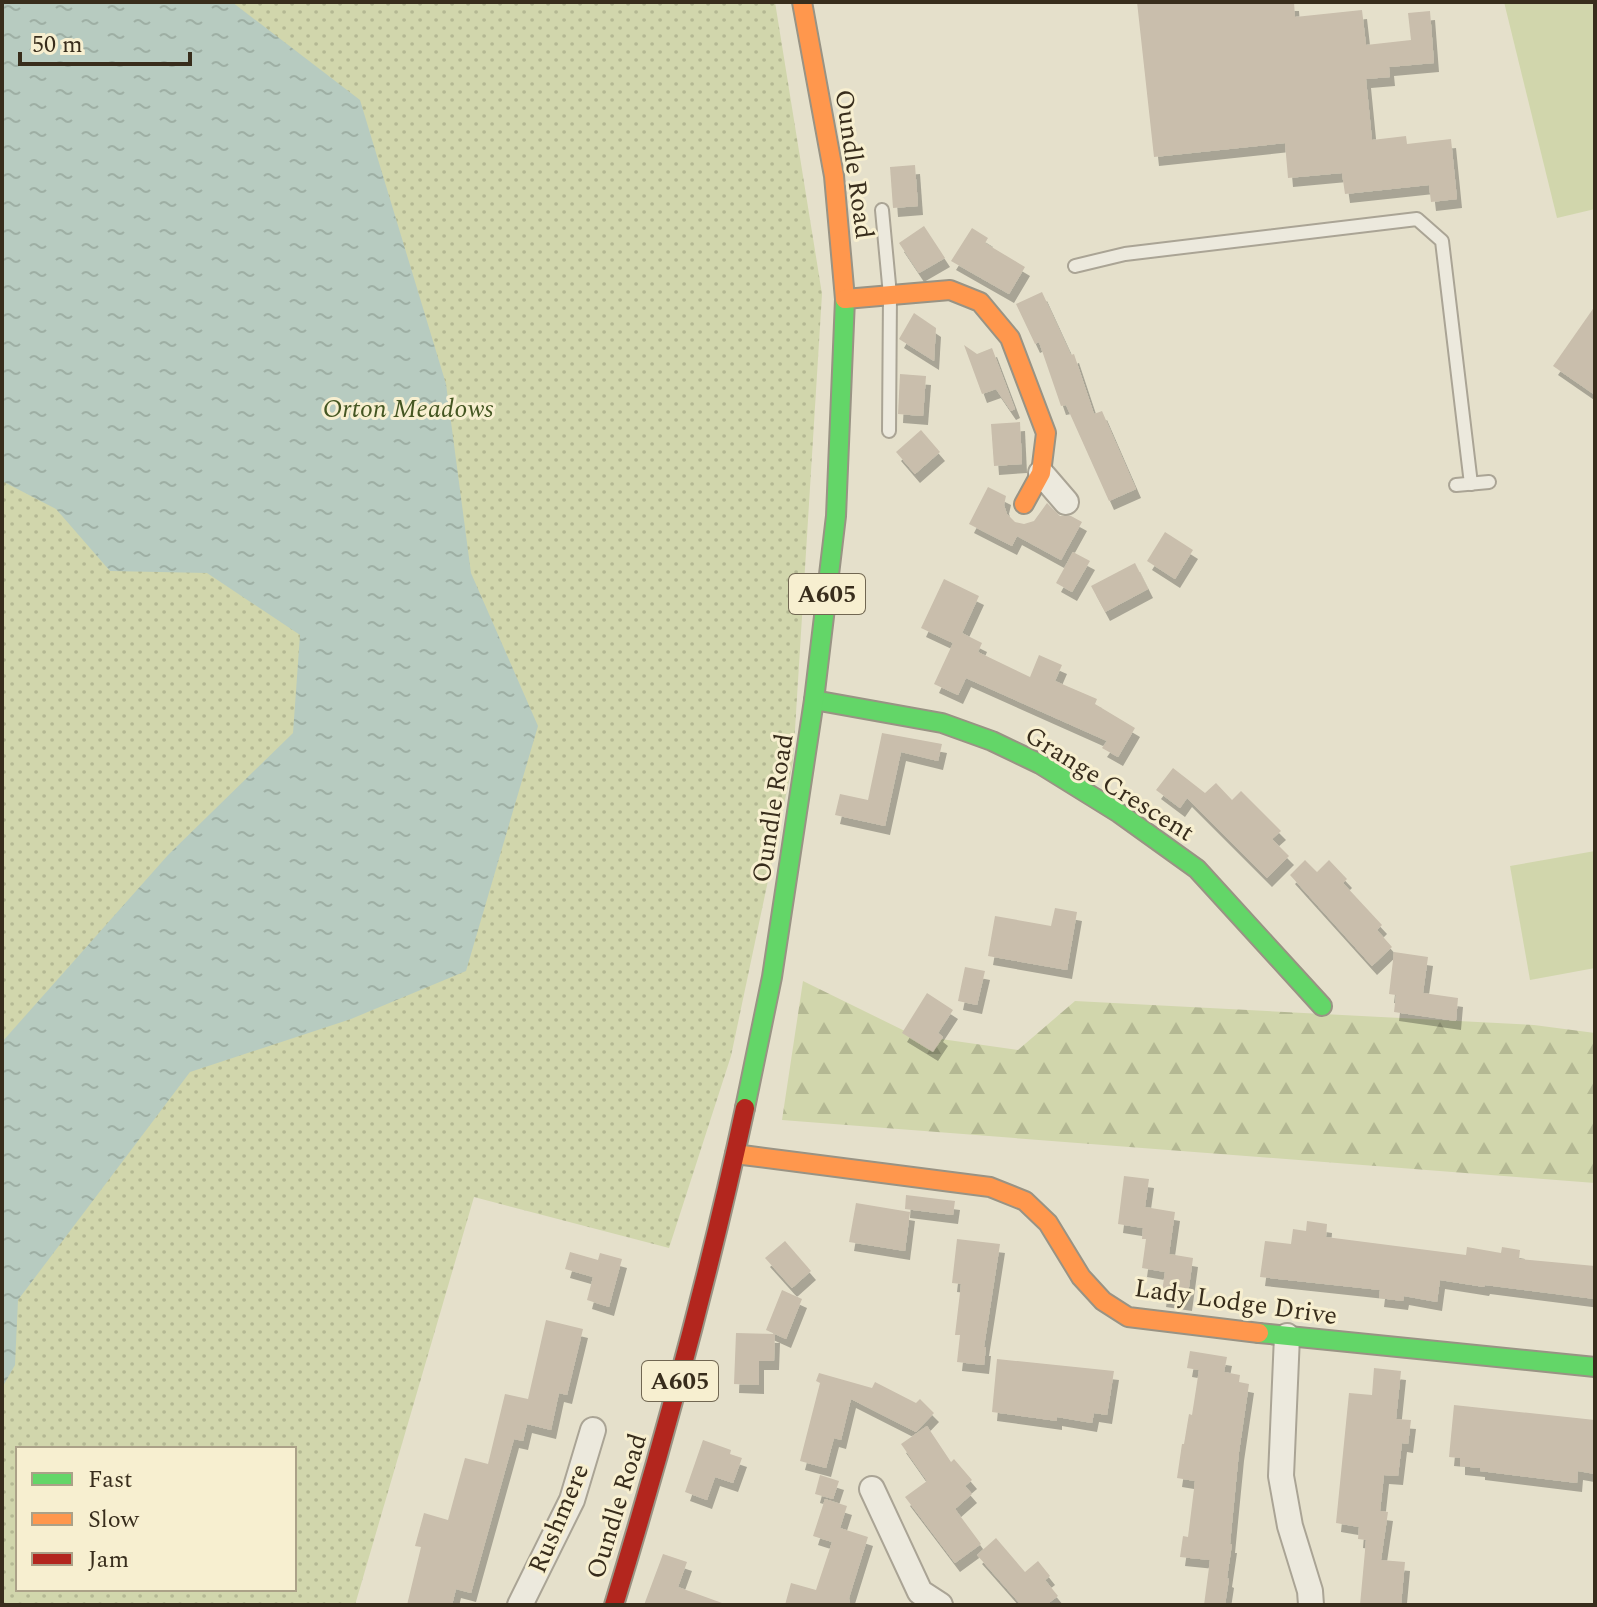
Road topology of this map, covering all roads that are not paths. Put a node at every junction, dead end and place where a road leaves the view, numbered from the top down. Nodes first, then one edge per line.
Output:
1 (802, 2) edge
2 (882, 210) dead end
3 (1075, 266) dead end
4 (890, 295) junction
5 (845, 299) junction
6 (889, 431) dead end
7 (1041, 473) junction
8 (1489, 482) dead end
9 (1471, 484) junction
10 (1456, 485) dead end
11 (1066, 502) dead end
12 (1024, 504) dead end
13 (814, 700) junction
14 (1322, 1006) dead end
15 (735, 1154) junction
16 (1287, 1336) junction
17 (1595, 1367) edge
18 (593, 1430) dead end
19 (872, 1489) dead end
20 (921, 1601) edge
21 (520, 1605) edge
22 (614, 1605) edge
23 (1311, 1605) edge

1 - 5 street, Oundle Road / A605
2 - 4 lane
3 - 9 lane
4 - 5 street
4 - 6 lane
4 - 7 street
5 - 13 street, Oundle Road / A605
7 - 11 street
7 - 12 street
8 - 9 lane
9 - 10 lane
13 - 14 street, Grange Crescent
13 - 15 street, Oundle Road / A605
15 - 16 street, Lady Lodge Drive
15 - 22 street, Oundle Road / A605
16 - 17 street, Lady Lodge Drive
16 - 23 street
18 - 21 street, Rushmere
19 - 20 street

